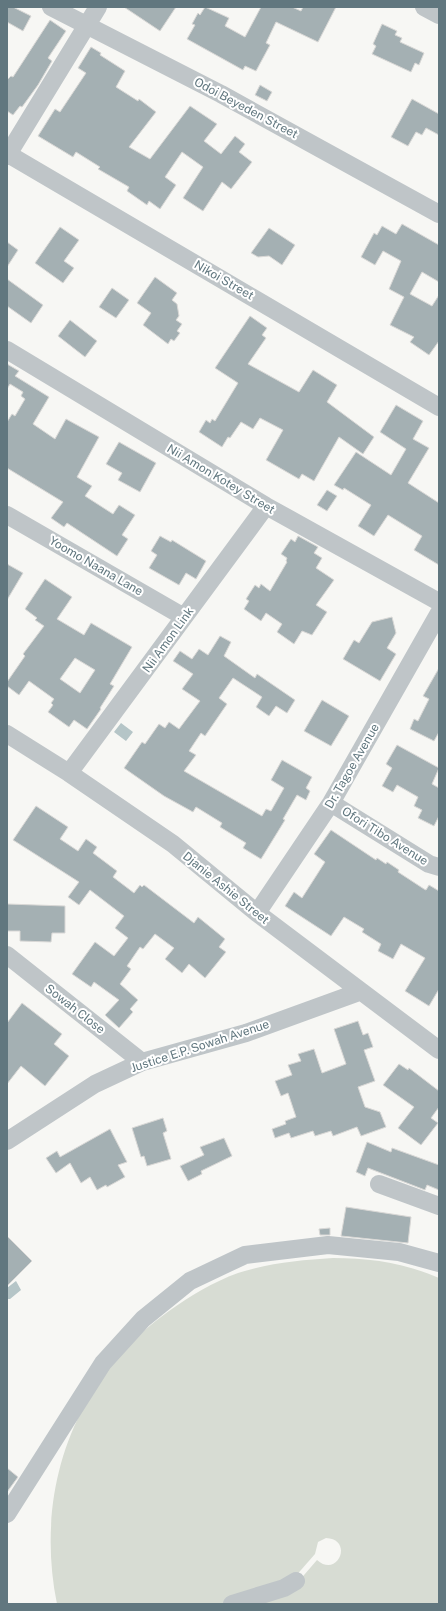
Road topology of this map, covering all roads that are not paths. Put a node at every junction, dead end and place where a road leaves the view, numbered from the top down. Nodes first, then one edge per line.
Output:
1 (51, 7) edge
2 (98, 7) edge
3 (424, 7) edge
4 (439, 15) edge
5 (88, 25) junction
6 (8, 155) edge
7 (439, 214) edge
8 (7, 350) edge
9 (439, 407) edge
10 (266, 506) junction
11 (7, 515) edge
12 (439, 602) edge
13 (439, 613) edge
14 (184, 617) junction
15 (7, 734) edge
16 (69, 773) junction
17 (331, 803) junction
18 (439, 867) edge
19 (257, 913) junction
20 (7, 955) edge
21 (359, 992) junction
22 (439, 1050) edge
23 (142, 1062) junction
24 (7, 1141) edge
25 (379, 1184) dead end
26 (439, 1206) edge
27 (439, 1263) edge
28 (7, 1514) edge
29 (296, 1581) dead end
30 (232, 1604) edge

1 - 5 street, Odoi Beyeden Street
2 - 5 street
3 - 4 street
5 - 6 street
5 - 7 street, Odoi Beyeden Street
6 - 9 street, Nikoi Street
8 - 10 street, Nii Amon Kotey Street
10 - 12 street, Nii Amon Kotey Street
10 - 14 street, Nii Amon Link
11 - 14 street, Yoomo Naana Lane
13 - 17 street, Dr. Tagoe Avenue
14 - 16 street, Nii Amon Link
15 - 16 street, Djanie Ashie Street
16 - 19 street, Djanie Ashie Street
17 - 18 street, Ofori Tibo Avenue
17 - 19 street, Dr. Tagoe Avenue
19 - 21 street, Djanie Ashie Street
20 - 23 street, Sowah Close
21 - 22 street, Djanie Ashie Street
21 - 23 street, Justice E.P. Sowah Avenue
23 - 24 street, Justice E.P. Sowah Avenue
25 - 26 street
27 - 28 street
29 - 30 street

